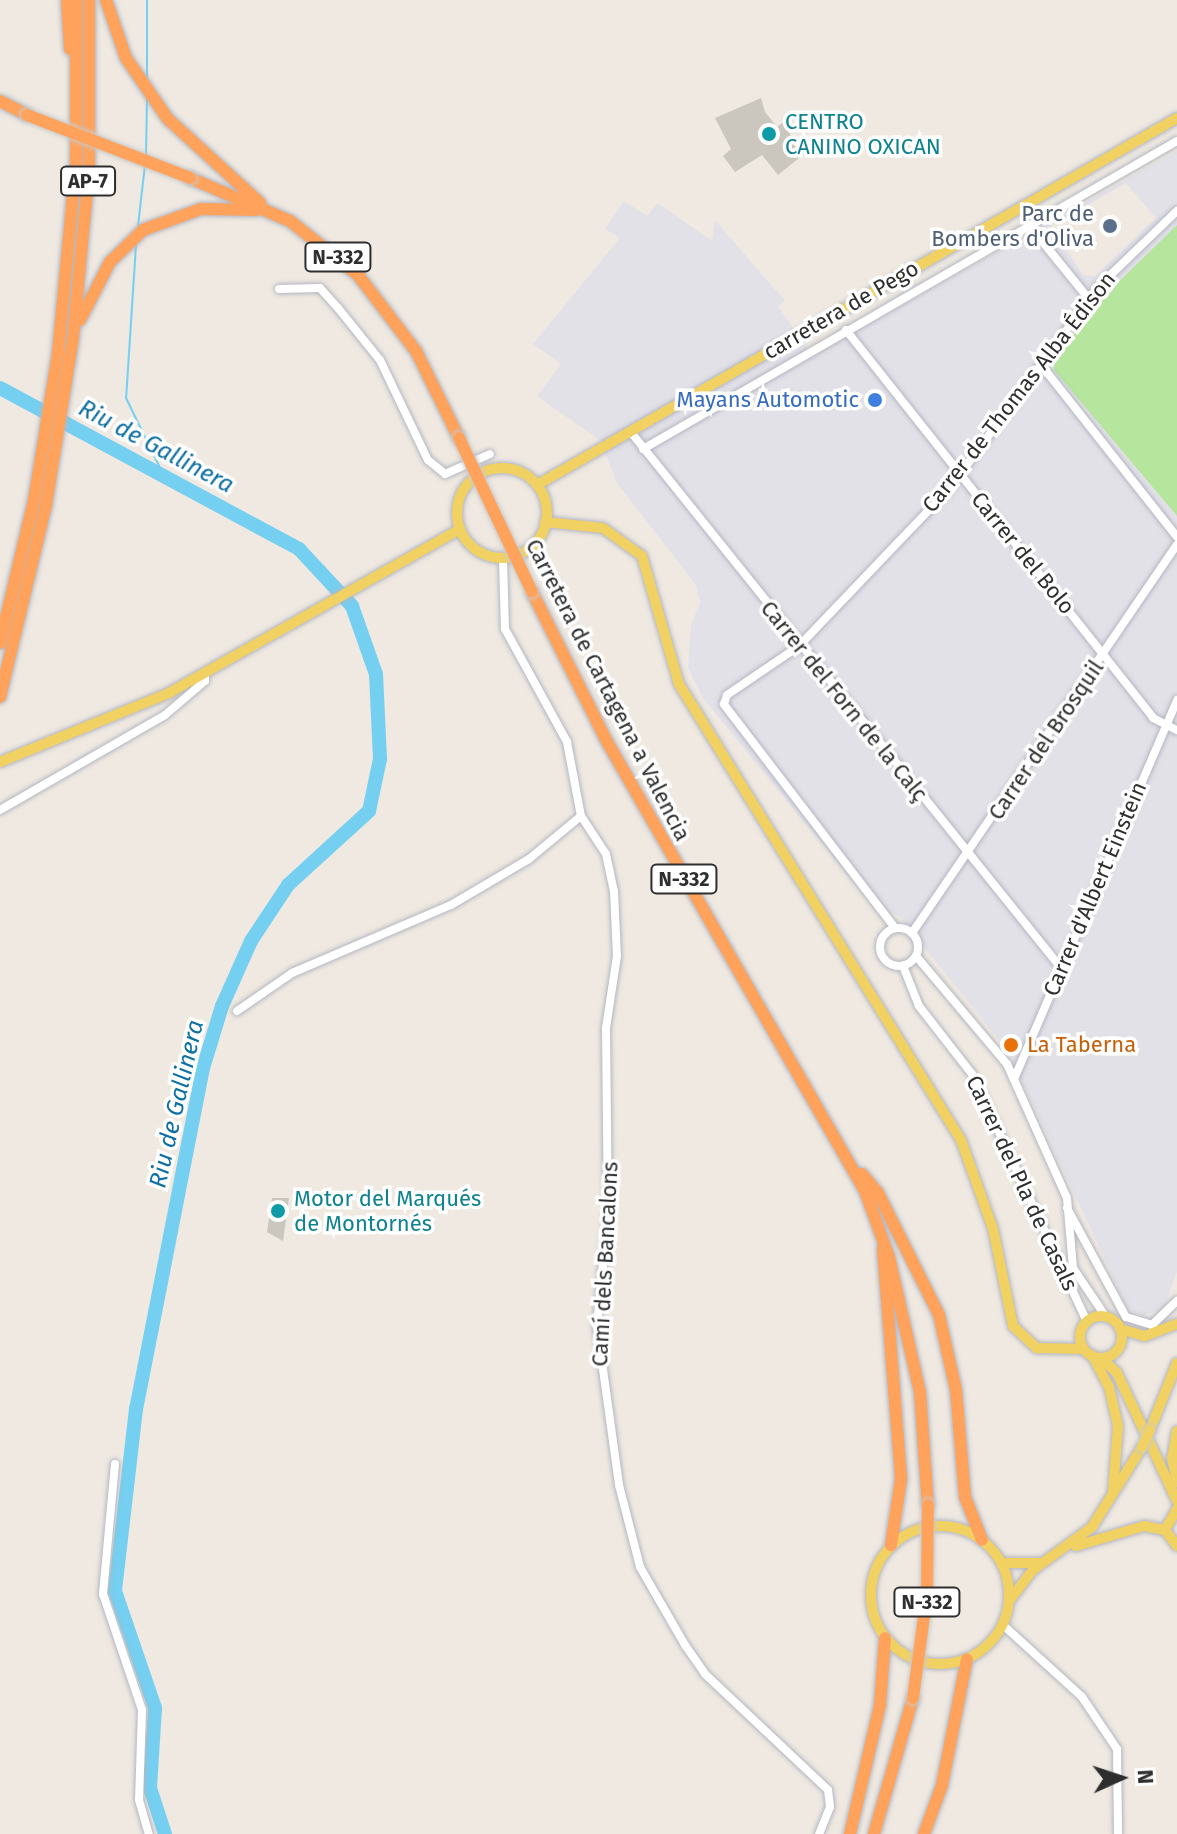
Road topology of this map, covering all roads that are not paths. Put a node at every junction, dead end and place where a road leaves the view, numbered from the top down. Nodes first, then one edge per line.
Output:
1 (67, 0) edge
2 (76, 0) edge
3 (89, 0) edge
4 (106, 0) edge
5 (0, 101) edge
6 (78, 101) junction
7 (1177, 118) edge
8 (1177, 141) edge
9 (270, 211) junction
10 (1177, 211) edge
11 (1029, 225) junction
12 (279, 289) dead end
13 (1089, 299) junction
14 (846, 330) junction
15 (73, 338) junction
16 (1042, 366) junction
17 (630, 431) junction
18 (643, 449) junction
19 (490, 454) dead end
20 (959, 473) junction
21 (537, 485) junction
22 (40, 502) junction
23 (545, 522) junction
24 (460, 529) junction
25 (1177, 537) edge
26 (1177, 545) edge
27 (503, 558) junction
28 (0, 643) edge
29 (799, 646) junction
30 (1104, 654) junction
31 (205, 674) junction
32 (0, 697) edge
33 (1177, 700) edge
34 (1166, 726) junction
35 (1177, 730) edge
36 (0, 762) edge
37 (0, 810) edge
38 (581, 816) junction
39 (969, 854) junction
40 (895, 928) junction
41 (912, 933) junction
42 (916, 956) junction
43 (903, 966) junction
44 (1061, 968) junction
45 (237, 1011) dead end
46 (1014, 1079) junction
47 (850, 1159) junction
48 (1067, 1208) junction
49 (884, 1242) junction
50 (1177, 1301) edge
51 (1106, 1317) junction
52 (1087, 1322) junction
53 (1177, 1324) edge
54 (1120, 1329) junction
55 (1081, 1334) junction
56 (1064, 1350) junction
57 (1116, 1351) junction
58 (1093, 1354) junction
59 (1177, 1363) edge
60 (1117, 1373) junction
61 (1177, 1431) edge
62 (115, 1464) dead end
63 (1173, 1486) edge
64 (1177, 1501) edge
65 (1109, 1505) junction
66 (1174, 1511) edge
67 (1165, 1530) junction
68 (982, 1540) junction
69 (891, 1545) junction
70 (1177, 1546) edge
71 (1059, 1553) junction
72 (1045, 1561) junction
73 (1002, 1563) junction
74 (1009, 1601) junction
75 (1003, 1625) junction
76 (885, 1638) junction
77 (967, 1659) junction
78 (149, 1834) edge
79 (819, 1834) edge
80 (850, 1834) edge
81 (874, 1834) edge
82 (924, 1834) edge
83 (1118, 1834) edge

1 - 6 highway
2 - 6 highway, AP-7
3 - 15 highway, AP-7
4 - 9 highway
5 - 9 highway, Carretera de Cartagena a Valencia / N-332, bridge
6 - 22 highway, AP-7
7 - 17 main road, carretera de Pego
8 - 11 street
9 - 15 highway
9 - 47 highway, Carretera de Cartagena a Valencia / N-332, bridge
10 - 13 street, Carrer de Thomas Alba Édison
11 - 13 street
11 - 14 street
12 - 19 street
13 - 16 street, Carrer de Thomas Alba Édison
14 - 18 street
14 - 20 street, Carrer del Bolo
15 - 22 highway, AP-7
16 - 20 street, Carrer de Thomas Alba Édison
16 - 25 street
17 - 18 street, Carrer del Forn de la Calç
17 - 21 main road, carretera de Pego
18 - 29 street, Carrer del Forn de la Calç
20 - 29 street, Carrer de Thomas Alba Édison
20 - 30 street, Carrer del Bolo
21 - 23 main road
21 - 24 main road
22 - 28 highway, AP-7
22 - 32 highway, AP-7
23 - 27 main road
23 - 56 main road
24 - 27 main road
24 - 31 main road
26 - 30 street, Carrer del Brosquil
27 - 38 street
29 - 39 street, Carrer del Forn de la Calç
29 - 40 street, Carrer de Thomas Alba Édison
30 - 34 street, Carrer del Bolo
30 - 39 street, Carrer del Brosquil
31 - 36 main road
31 - 37 street
33 - 34 street, Carrer d'Albert Einstein
34 - 35 street, Carrer del Bolo
34 - 44 street, Carrer d'Albert Einstein
38 - 45 street
38 - 79 street, Camí dels Bancalons
39 - 41 street, Carrer del Brosquil
39 - 44 street, Carrer del Forn de la Calç
40 - 41 street
40 - 43 street
41 - 42 street
42 - 43 street
42 - 46 street, Carrer del Pla de Casals
43 - 52 street, Carrer del Pla de Casals
44 - 46 street, Carrer d'Albert Einstein
46 - 48 street, Carrer del Pla de Casals
47 - 49 highway, Carretera de Cartagena a Valencia / N-332
47 - 68 highway
48 - 50 street, Carrer del Pla de Casals
48 - 51 street, Carrer del Pla de Casals
49 - 69 highway
49 - 81 highway, Carretera de Cartagena a Valencia / N-332, bridge
51 - 52 main road
51 - 54 main road
52 - 55 main road
53 - 54 main road
54 - 57 main road
55 - 56 main road
55 - 58 main road
56 - 58 main road
57 - 58 main road
57 - 60 main road
58 - 60 main road
58 - 65 main road
59 - 65 main road, bridge
60 - 63 main road
61 - 63 main road
62 - 78 street
63 - 64 main road
63 - 66 main road
65 - 71 main road
66 - 67 main road
67 - 70 main road
67 - 71 main road
68 - 69 main road
68 - 73 main road
69 - 76 main road
71 - 72 main road
72 - 73 main road
72 - 74 main road
73 - 74 main road
74 - 75 main road
75 - 77 main road
75 - 83 street
76 - 77 main road
76 - 80 highway
77 - 82 highway

